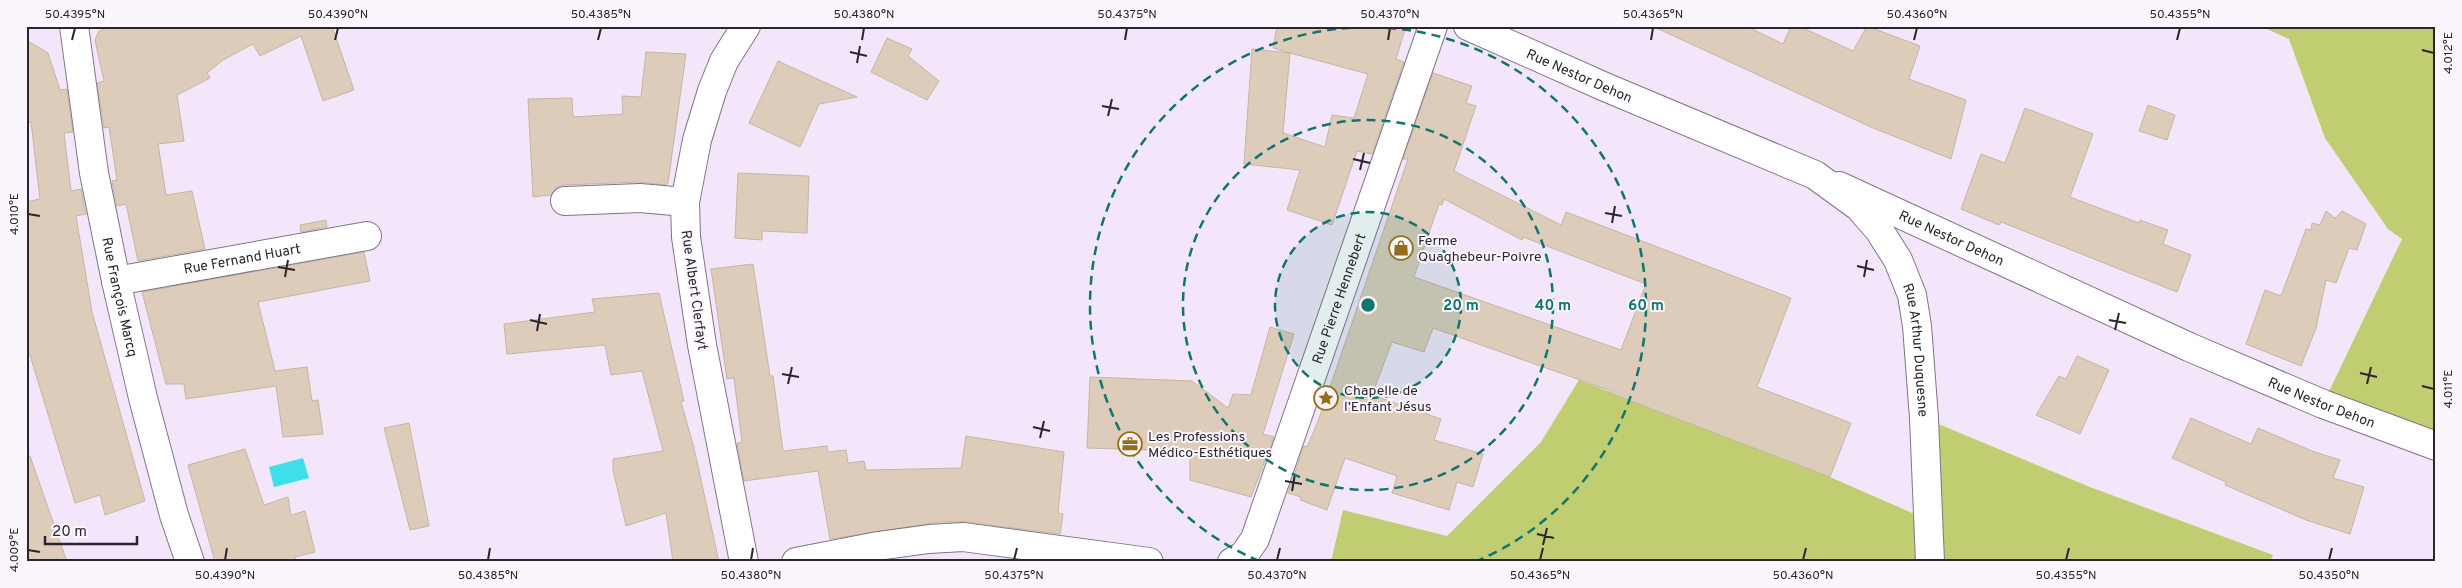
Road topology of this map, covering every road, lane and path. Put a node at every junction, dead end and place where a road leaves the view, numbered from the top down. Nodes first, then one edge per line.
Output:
1 (74, 26) edge
2 (746, 26) edge
3 (1433, 26) edge
4 (1468, 26) edge
5 (1815, 175) junction
6 (565, 201) dead end
7 (685, 202) junction
8 (367, 236) dead end
9 (116, 281) junction
10 (2436, 446) edge
11 (190, 562) edge
12 (744, 562) edge
13 (796, 562) edge
14 (1149, 562) edge
15 (1232, 562) edge
16 (1930, 562) edge

1 - 9 street, Rue François Marcq
2 - 7 street, Rue Albert Clerfayt
3 - 15 street, Rue Pierre Hennebert
4 - 5 street, Rue Nestor Dehon
5 - 10 street, Rue Nestor Dehon
5 - 16 street, Rue Arthur Duquesne
6 - 7 street
7 - 12 street, Rue Albert Clerfayt
8 - 9 street, Rue Fernand Huart
9 - 11 street, Rue François Marcq
13 - 14 street

